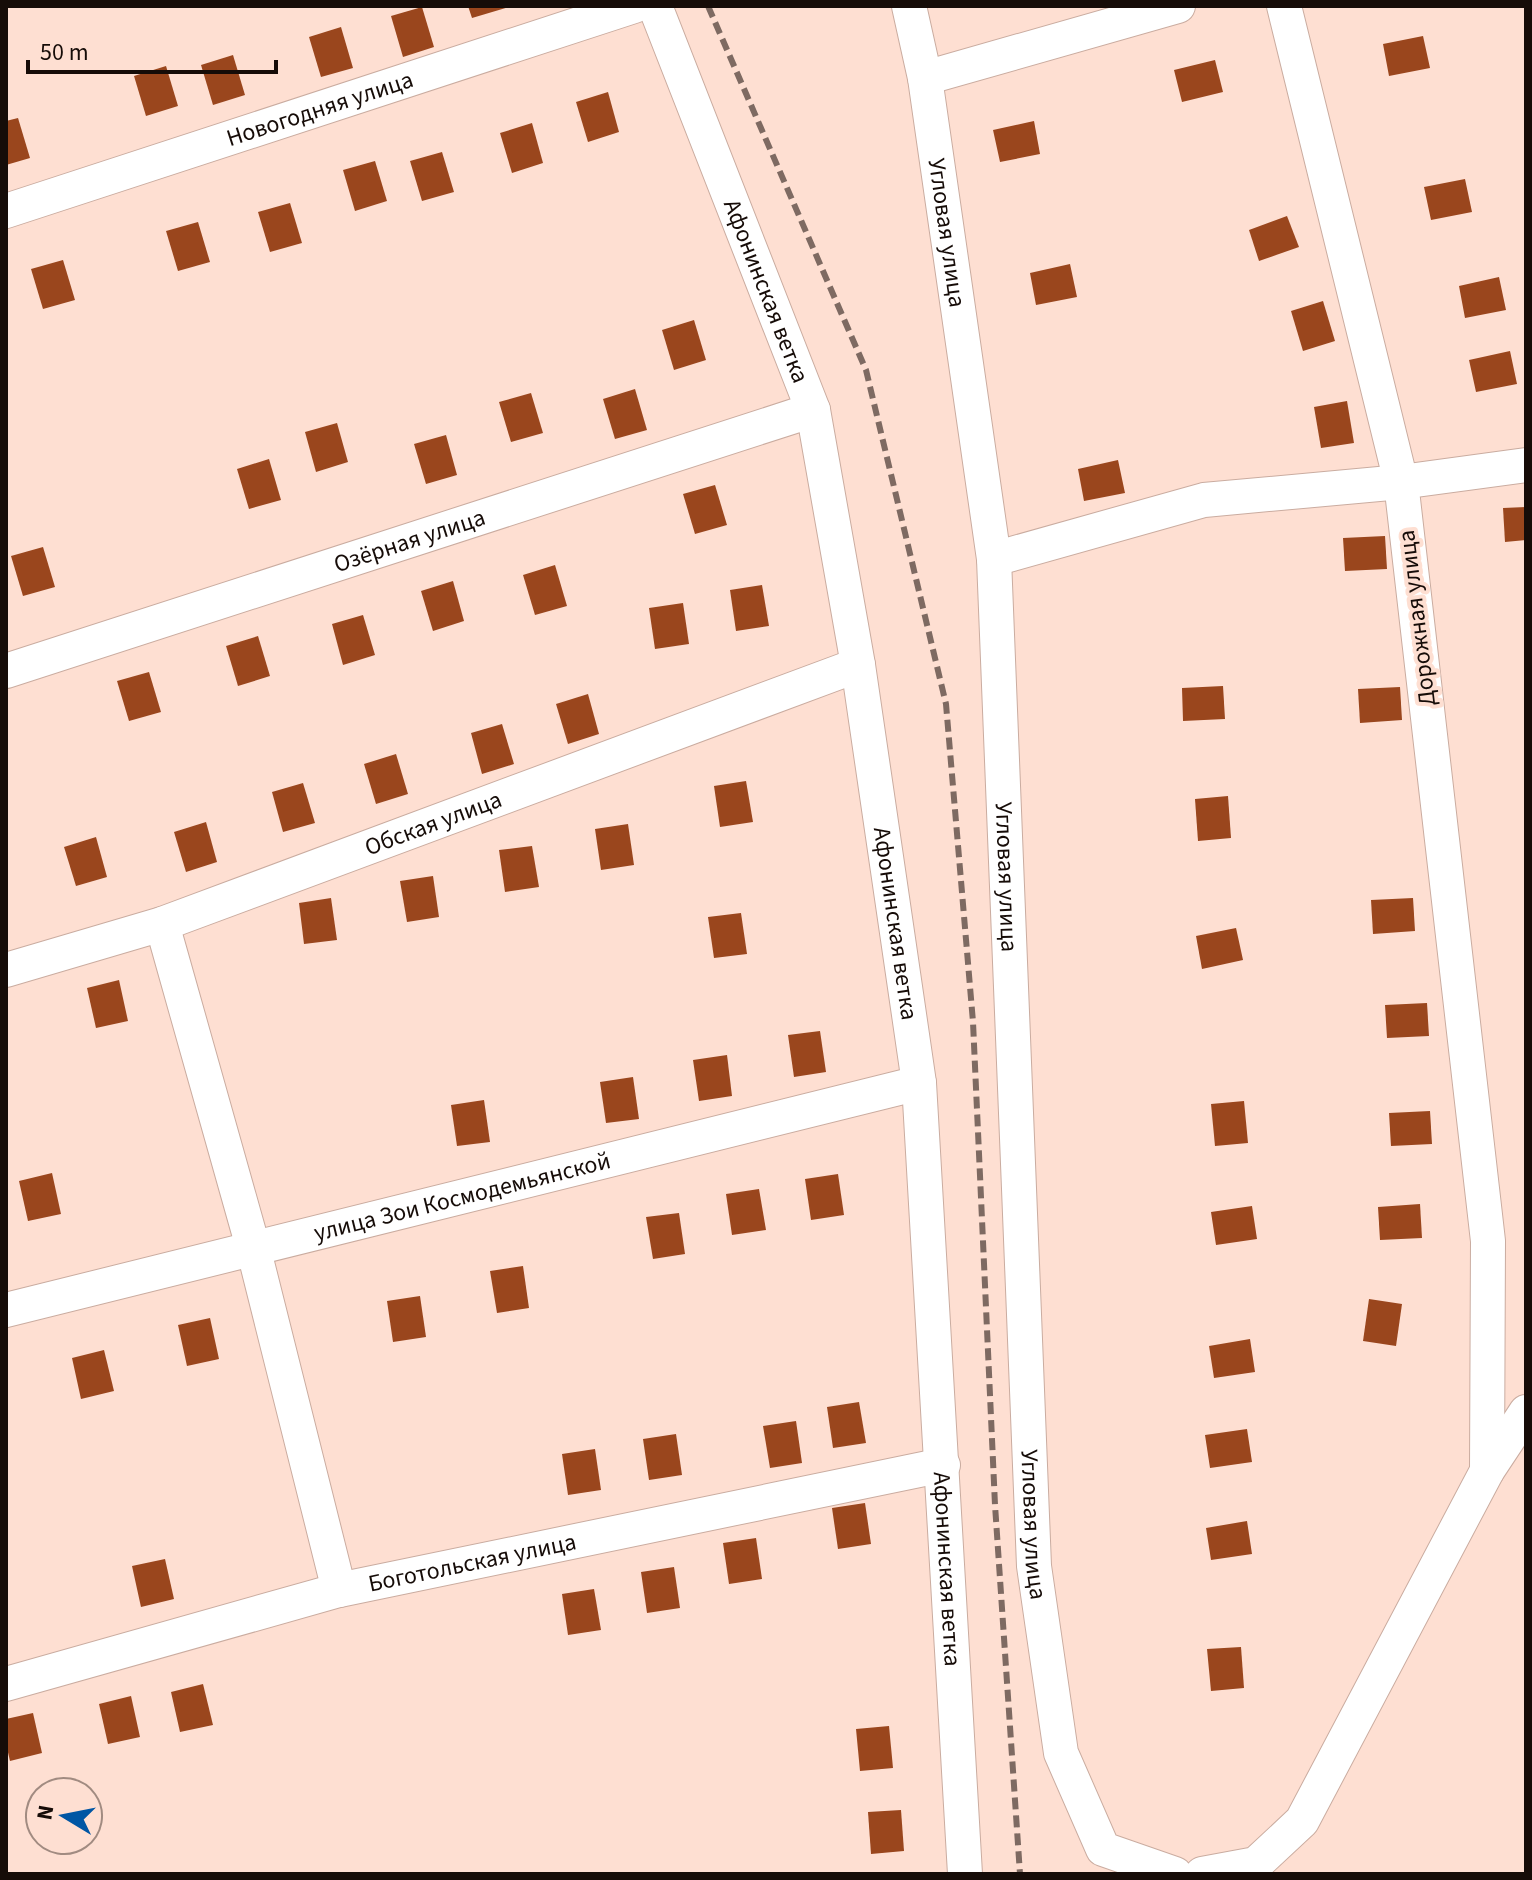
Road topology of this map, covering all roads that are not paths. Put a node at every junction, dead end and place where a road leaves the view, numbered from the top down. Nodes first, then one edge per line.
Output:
1 (634, 6) edge
2 (655, 6) edge
3 (909, 6) edge
4 (1178, 6) edge
5 (1284, 6) edge
6 (925, 78) junction
7 (6, 211) edge
8 (813, 410) junction
9 (1526, 465) edge
10 (1401, 482) junction
11 (994, 559) junction
12 (858, 665) junction
13 (6, 671) edge
14 (162, 924) junction
15 (6, 970) edge
16 (919, 1083) junction
17 (253, 1247) junction
18 (6, 1310) edge
19 (1526, 1412) edge
20 (943, 1465) junction
21 (1487, 1471) junction
22 (339, 1590) junction
23 (6, 1684) edge
24 (965, 1874) edge
25 (1175, 1874) edge
26 (1202, 1874) edge

1 - 7 street, Новогодняя улица
2 - 8 street, Афонинская ветка
3 - 6 street, Угловая улица
4 - 6 street
5 - 10 street, Дорожная улица
6 - 11 street, Угловая улица
8 - 12 street, Афонинская ветка
8 - 13 street, Озёрная улица
9 - 10 street
10 - 11 street
10 - 21 street, Дорожная улица
11 - 25 street, Угловая улица
12 - 14 street, Обская улица
12 - 16 street, Афонинская ветка
14 - 15 street, Обская улица
14 - 17 street
16 - 17 street, улица Зои Космодемьянской
16 - 20 street, Афонинская ветка
17 - 18 street, улица Зои Космодемьянской
17 - 22 street
19 - 21 street
20 - 22 street, Боготольская улица
20 - 24 street, Афонинская ветка
21 - 26 street
22 - 23 street, Боготольская улица

